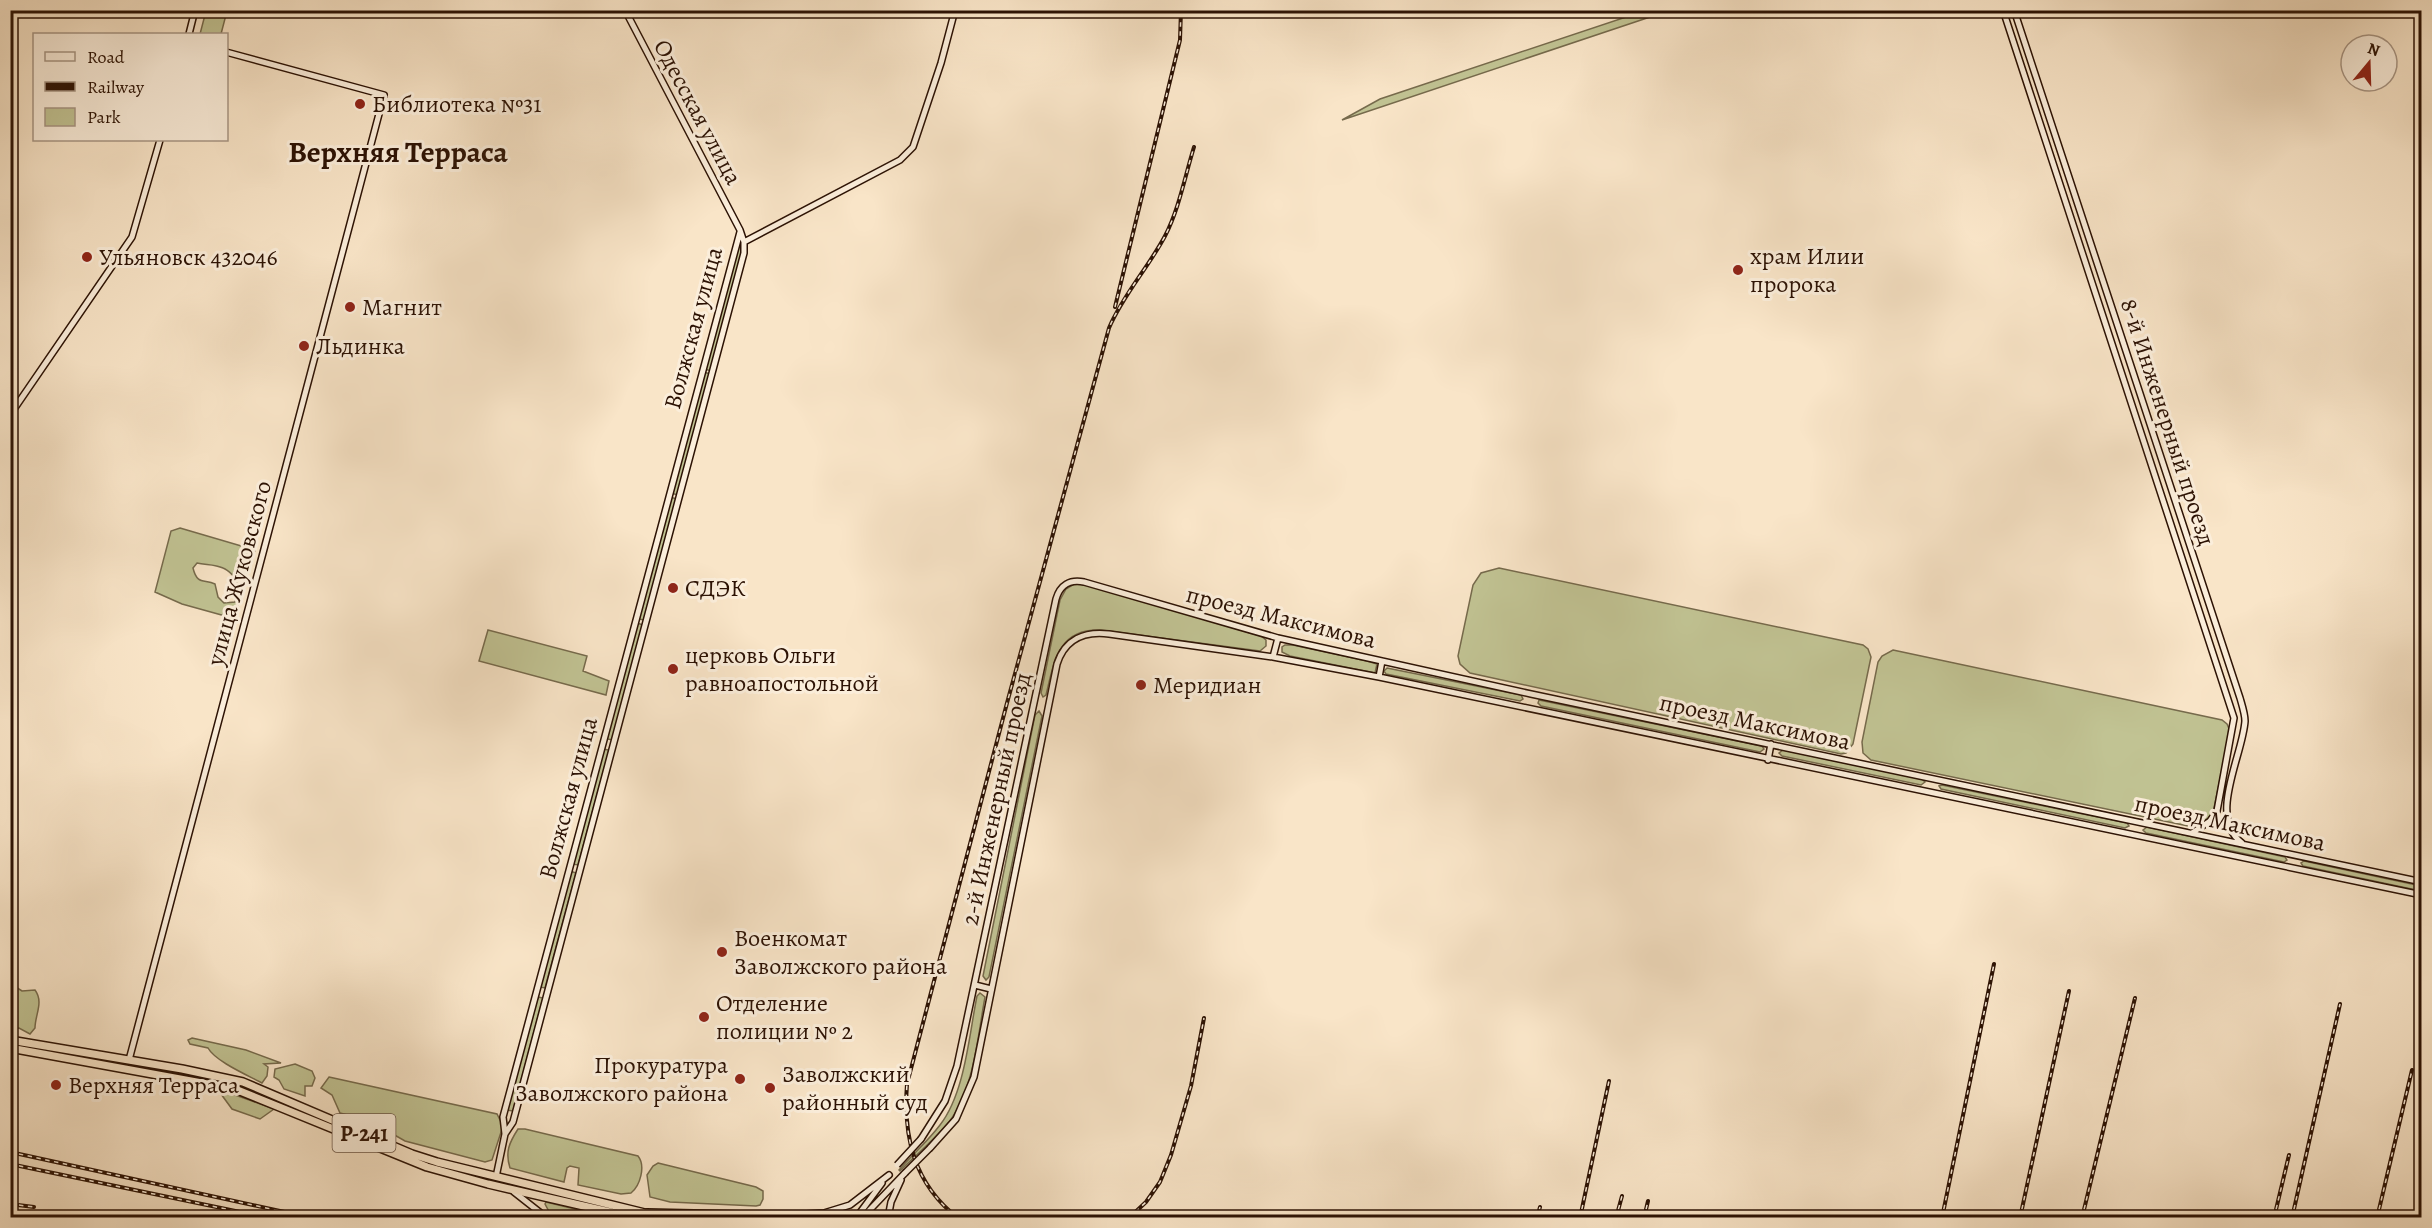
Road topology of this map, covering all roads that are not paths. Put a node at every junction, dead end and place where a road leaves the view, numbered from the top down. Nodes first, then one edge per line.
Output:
1 (195, 10) edge
2 (624, 10) edge
3 (955, 10) edge
4 (2003, 10) edge
5 (2014, 10) edge
6 (189, 33) edge
7 (228, 52) edge
8 (160, 141) edge
9 (740, 230) junction
10 (744, 242) junction
11 (2098, 267) junction
12 (2088, 269) junction
13 (10, 415) edge
14 (1056, 599) joint
15 (1278, 638) junction
16 (1273, 657) junction
17 (1382, 661) junction
18 (1057, 664) joint
19 (1379, 677) junction
20 (1531, 694) junction
21 (1034, 704) junction
22 (1047, 707) junction
23 (1528, 707) junction
24 (1771, 744) junction
25 (1768, 760) junction
26 (1935, 778) junction
27 (1932, 793) junction
28 (2137, 822) junction
29 (2192, 832) junction
30 (2135, 835) junction
31 (2243, 844) junction
32 (2296, 855) junction
33 (2293, 868) junction
34 (2421, 882) edge
35 (2421, 895) edge
36 (975, 985) junction
37 (991, 989) junction
38 (10, 1040) edge
39 (10, 1048) edge
40 (129, 1060) junction
41 (127, 1069) junction
42 (505, 1134) junction
43 (904, 1173) junction
44 (889, 1175) junction
45 (495, 1177) junction
46 (494, 1185) junction
47 (510, 1189) junction
48 (636, 1214) edge
49 (547, 1218) edge
50 (665, 1218) edge
51 (856, 1218) edge
52 (862, 1218) edge
53 (888, 1218) edge

1 - 6 main road
2 - 9 main road, Одесская улица
3 - 10 main road
4 - 12 main road, 8-й Инженерный проезд
5 - 11 main road, 8-й Инженерный проезд
7 - 40 main road, улица Жуковского
8 - 13 main road
9 - 10 main road, Волжская улица
9 - 42 main road, Волжская улица
10 - 42 main road, Волжская улица
11 - 12 main road
11 - 31 main road, 8-й Инженерный проезд
12 - 29 main road, 8-й Инженерный проезд
14 - 15 main road, проезд Максимова
14 - 21 main road, 2-й Инженерный проезд
15 - 16 main road
15 - 17 main road, проезд Максимова
16 - 18 main road, проезд Максимова
16 - 19 main road, проезд Максимова
17 - 19 main road
17 - 20 main road, проезд Максимова
18 - 22 main road, 2-й Инженерный проезд
19 - 23 main road, проезд Максимова
20 - 23 main road
20 - 24 main road, проезд Максимова
21 - 22 main road
21 - 36 main road, 2-й Инженерный проезд
22 - 37 main road, 2-й Инженерный проезд
23 - 25 main road, проезд Максимова
24 - 25 main road
24 - 26 main road, проезд Максимова
25 - 27 main road, проезд Максимова
26 - 27 main road
26 - 28 main road, проезд Максимова
27 - 30 main road, проезд Максимова
28 - 29 main road, проезд Максимова
28 - 30 main road
29 - 31 main road, проезд Максимова
30 - 33 main road, проезд Максимова
31 - 32 main road, проезд Максимова
32 - 33 main road
32 - 34 main road, проезд Максимова
33 - 35 main road, проезд Максимова
36 - 37 main road
36 - 44 main road, 2-й Инженерный проезд, bridge
37 - 43 main road, 2-й Инженерный проезд, bridge
38 - 40 highway, Р-241
39 - 41 highway, Р-241
40 - 41 highway
40 - 45 highway, Р-241
41 - 46 highway, Р-241
42 - 45 main road, Волжская улица
43 - 52 main road, 2-й Инженерный проезд
43 - 53 main road
44 - 48 main road
44 - 51 main road
45 - 46 highway, Волжская улица
45 - 48 highway, Р-241
46 - 47 highway, Р-241
47 - 48 highway, Р-241
47 - 49 main road
48 - 50 highway, Р-241

